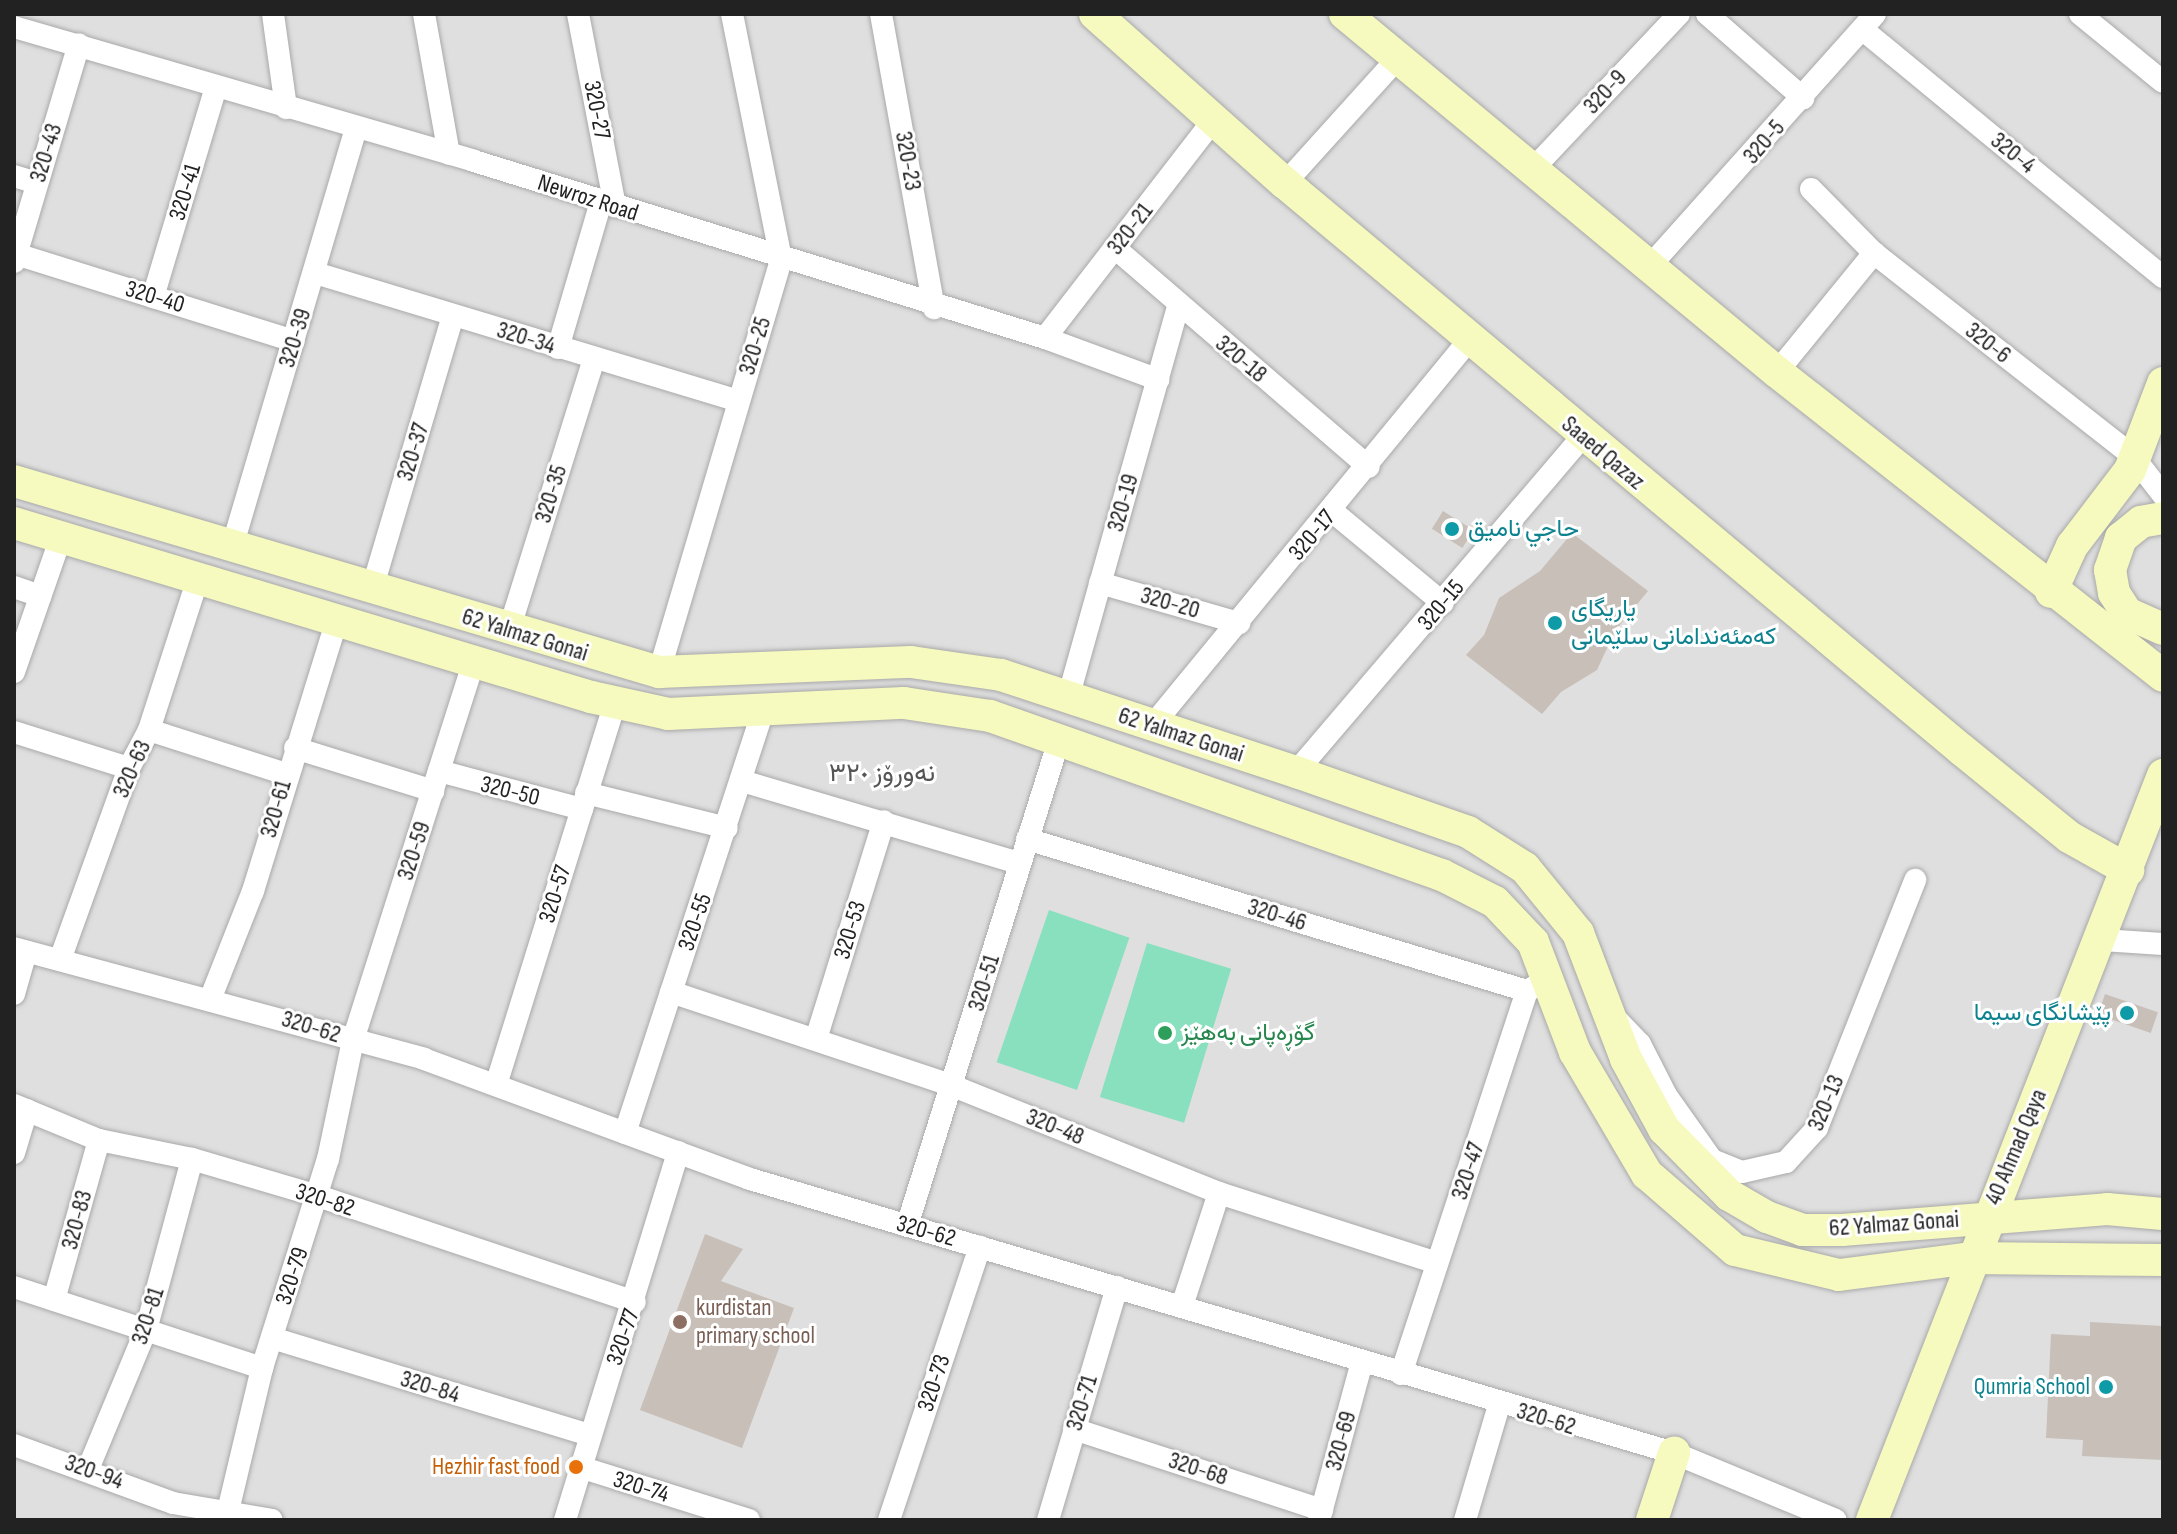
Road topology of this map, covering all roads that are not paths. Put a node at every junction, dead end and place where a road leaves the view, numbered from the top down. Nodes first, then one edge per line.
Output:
1 (273, 14) edge
2 (424, 14) edge
3 (578, 14) edge
4 (732, 14) edge
5 (881, 14) edge
6 (1095, 14) edge
7 (1345, 14) edge
8 (1679, 14) edge
9 (1707, 14) edge
10 (2080, 14) edge
11 (1869, 22) edge
12 (14, 27) edge
13 (79, 44) junction
14 (1398, 58) junction
15 (2163, 82) edge
16 (216, 87) junction
17 (1803, 98) junction
18 (286, 108) junction
19 (1214, 119) junction
20 (356, 128) junction
21 (449, 154) junction
22 (1532, 170) junction
23 (14, 176) edge
24 (37, 183) junction
25 (1285, 183) junction
26 (1811, 189) dead end
27 (608, 204) junction
28 (1115, 248) junction
29 (1874, 253) junction
30 (15, 258) edge
31 (781, 259) junction
32 (1649, 267) junction
33 (315, 273) junction
34 (2163, 277) edge
35 (153, 297) junction
36 (1178, 307) junction
37 (934, 308) junction
38 (453, 316) junction
39 (1045, 338) junction
40 (1469, 340) junction
41 (294, 341) junction
42 (558, 348) junction
43 (594, 358) junction
44 (1777, 372) junction
45 (1159, 380) junction
46 (2163, 383) edge
47 (738, 401) junction
48 (1583, 436) junction
49 (2132, 455) junction
50 (1369, 467) junction
51 (14, 481) edge
52 (2163, 495) edge
53 (1332, 511) junction
54 (2163, 518) edge
55 (14, 523) edge
56 (61, 537) junction
57 (232, 547) junction
58 (198, 578) junction
59 (1100, 583) junction
60 (14, 587) edge
61 (372, 589) junction
62 (2051, 592) junction
63 (40, 596) junction
64 (1443, 603) junction
65 (337, 620) junction
66 (1239, 623) junction
67 (2163, 629) edge
68 (509, 630) junction
69 (474, 661) junction
70 (825, 667) junction
71 (14, 672) edge
72 (659, 672) junction
73 (2163, 676) edge
74 (1068, 698) junction
75 (615, 702) junction
76 (829, 707) junction
77 (763, 711) junction
78 (1152, 726) junction
79 (149, 730) junction
80 (14, 732) edge
81 (1059, 740) junction
82 (295, 748) junction
83 (129, 768) junction
84 (1296, 772) junction
85 (286, 774) junction
86 (2163, 775) edge
87 (436, 781) junction
88 (742, 781) junction
89 (584, 801) junction
90 (884, 821) junction
91 (727, 828) junction
92 (1027, 839) junction
93 (1019, 863) junction
94 (2128, 870) junction
95 (1915, 880) dead end
96 (2102, 940) junction
97 (2163, 944) edge
98 (20, 950) edge
99 (61, 957) junction
100 (1538, 984) junction
101 (671, 992) junction
102 (14, 994) edge
103 (211, 997) junction
104 (1609, 1009) junction
105 (816, 1039) junction
106 (353, 1040) junction
107 (496, 1085) junction
108 (953, 1086) junction
109 (20, 1107) edge
110 (625, 1133) junction
111 (99, 1140) junction
112 (678, 1152) junction
113 (14, 1153) edge
114 (192, 1159) junction
115 (1219, 1193) junction
116 (318, 1196) junction
117 (2163, 1214) edge
118 (1987, 1217) junction
119 (907, 1226) junction
120 (980, 1247) junction
121 (1971, 1258) junction
122 (2163, 1260) edge
123 (1437, 1263) junction
124 (14, 1287) edge
125 (1117, 1287) junction
126 (54, 1300) junction
127 (635, 1302) junction
128 (1182, 1306) junction
129 (146, 1330) junction
130 (272, 1338) junction
131 (1362, 1362) junction
132 (262, 1368) junction
133 (1401, 1374) junction
134 (1499, 1405) junction
135 (1074, 1429) junction
136 (589, 1435) junction
137 (14, 1445) edge
138 (1674, 1453) junction
139 (580, 1467) junction
140 (88, 1469) junction
141 (170, 1511) edge
142 (228, 1511) junction
143 (702, 1513) edge
144 (1321, 1515) edge
145 (272, 1520) edge
146 (565, 1520) edge
147 (749, 1520) edge
148 (889, 1520) edge
149 (1048, 1520) edge
150 (1465, 1520) edge
151 (1652, 1520) edge
152 (1836, 1520) edge
153 (1872, 1520) edge

1 - 18 street
2 - 21 street
3 - 27 street, 320-27
4 - 31 street, 320-25
5 - 37 street, 320-23
6 - 19 main road, Saaed Qazaz
7 - 14 main road
8 - 22 street, 320-9
9 - 17 street
10 - 15 street
11 - 17 street, 320-5
11 - 34 street, 320-4
12 - 13 street, Newroz Road
13 - 16 street, Newroz Road
13 - 24 street, 320-43
14 - 22 main road
14 - 25 street
16 - 18 street, Newroz Road
16 - 35 street, 320-41
17 - 32 street, 320-5
18 - 20 street, Newroz Road
19 - 25 main road, Saaed Qazaz
19 - 28 street, 320-21
20 - 21 street, Newroz Road
20 - 33 street, 320-39
21 - 27 street, Newroz Road
22 - 32 main road
23 - 24 street
24 - 30 street, 320-43
25 - 40 main road, Saaed Qazaz
26 - 29 street, 320-6
27 - 31 street, Newroz Road
27 - 42 street
28 - 36 street, 320-18
28 - 39 street, 320-21
29 - 44 street
29 - 49 street, 320-6
30 - 35 street, 320-40
31 - 37 street, Newroz Road
31 - 47 street, 320-25
32 - 44 main road
33 - 38 street, 320-34
33 - 41 street, 320-39
35 - 41 street, 320-40
36 - 45 street, 320-19
36 - 50 street, 320-18
37 - 39 street, Newroz Road
38 - 42 street, 320-34
38 - 61 street, 320-37
39 - 45 street, Newroz Road
40 - 48 main road, Saaed Qazaz
40 - 50 street, 320-17
41 - 57 street, 320-39
42 - 43 street, 320-34
43 - 47 street, 320-34
43 - 68 street, 320-35
44 - 62 main road
45 - 59 street, 320-19
46 - 49 main road
47 - 72 street, 320-25
48 - 64 street, 320-15
48 - 94 main road, Saaed Qazaz
49 - 52 street, 320-6
49 - 62 main road
50 - 53 street, 320-17
51 - 57 main road, 62 Yalmaz Gonai
53 - 64 street
53 - 66 street, 320-17
54 - 67 main road
55 - 56 main road, 62 Yalmaz Gonai
56 - 58 main road, 62 Yalmaz Gonai
56 - 63 street
57 - 61 main road, 62 Yalmaz Gonai
58 - 65 main road, 62 Yalmaz Gonai
58 - 79 street, 320-63
59 - 66 street, 320-20
59 - 74 street, 320-19
60 - 63 street
61 - 68 main road, 62 Yalmaz Gonai
62 - 73 main road
63 - 71 street
64 - 84 street, 320-15
65 - 69 main road, 62 Yalmaz Gonai
65 - 82 street, 320-61
66 - 78 street, 320-17
68 - 72 main road, 62 Yalmaz Gonai
69 - 75 main road, 62 Yalmaz Gonai
69 - 87 street, 320-59
70 - 72 main road, 62 Yalmaz Gonai
70 - 74 main road, 62 Yalmaz Gonai
70 - 76 main road
74 - 78 main road, 62 Yalmaz Gonai
75 - 77 main road, 62 Yalmaz Gonai
75 - 89 street, 320-57
76 - 77 main road, 62 Yalmaz Gonai
76 - 81 main road, 62 Yalmaz Gonai
77 - 88 street, 320-55
78 - 84 main road, 62 Yalmaz Gonai
79 - 83 street, 320-63
79 - 85 street
80 - 83 street
81 - 92 street, 320-51
81 - 100 main road, 62 Yalmaz Gonai
82 - 85 street, 320-61
82 - 87 street, 320-50
83 - 99 street, 320-63
84 - 104 main road, 62 Yalmaz Gonai
85 - 103 street, 320-61
86 - 94 main road, 40 Ahmad Qaya
87 - 89 street, 320-50
87 - 106 street, 320-59
88 - 90 street
88 - 91 street, 320-55
89 - 91 street, 320-50
89 - 107 street, 320-57
90 - 93 street
90 - 105 street, 320-53
91 - 101 street, 320-55
92 - 93 street, 320-51
92 - 100 street, 320-46
93 - 108 street, 320-51
94 - 96 main road, 40 Ahmad Qaya
95 - 104 street, 320-13
96 - 97 street
96 - 118 main road, 40 Ahmad Qaya
98 - 99 street, 320-62
98 - 102 street
99 - 103 street, 320-62
100 - 121 main road, 62 Yalmaz Gonai
100 - 123 street, 320-47
101 - 105 street, 320-48
101 - 110 street, 320-55
103 - 106 street, 320-62
104 - 118 main road, 62 Yalmaz Gonai
105 - 108 street, 320-48
106 - 107 street, 320-62
106 - 116 street, 320-79
107 - 110 street, 320-62
108 - 115 street, 320-48
108 - 119 street, 320-51
109 - 111 street, 320-82
109 - 113 street
110 - 112 street, 320-62
111 - 114 street, 320-82
111 - 126 street, 320-83
112 - 119 street, 320-62
112 - 127 street, 320-77
114 - 116 street, 320-82
114 - 129 street, 320-81
115 - 123 street, 320-48
115 - 128 street
116 - 127 street, 320-82
116 - 130 street, 320-79
117 - 118 main road, 62 Yalmaz Gonai
118 - 121 main road, 40 Ahmad Qaya
119 - 120 street, 320-62
120 - 125 street, 320-62
120 - 148 street, 320-73
121 - 122 main road, 62 Yalmaz Gonai
121 - 153 main road, 40 Ahmad Qaya
123 - 133 street, 320-47
124 - 126 street
125 - 128 street, 320-62
125 - 135 street, 320-71
126 - 129 street
127 - 136 street, 320-77
128 - 131 street, 320-62
129 - 132 street
129 - 140 street, 320-81
130 - 132 street, 320-79
130 - 136 street, 320-84
131 - 133 street, 320-62
131 - 144 street, 320-69
132 - 142 street, 320-79
133 - 134 street, 320-62
134 - 138 street, 320-62
134 - 150 street
135 - 144 street, 320-68
135 - 149 street, 320-71
136 - 139 street, 320-77
137 - 140 street, 320-94
138 - 151 main road
138 - 152 street, 320-62
139 - 143 street, 320-74
139 - 146 street, 320-77
140 - 141 street, 320-94
141 - 142 street, 320-94
142 - 145 street, 320-94
143 - 147 street, 320-74

